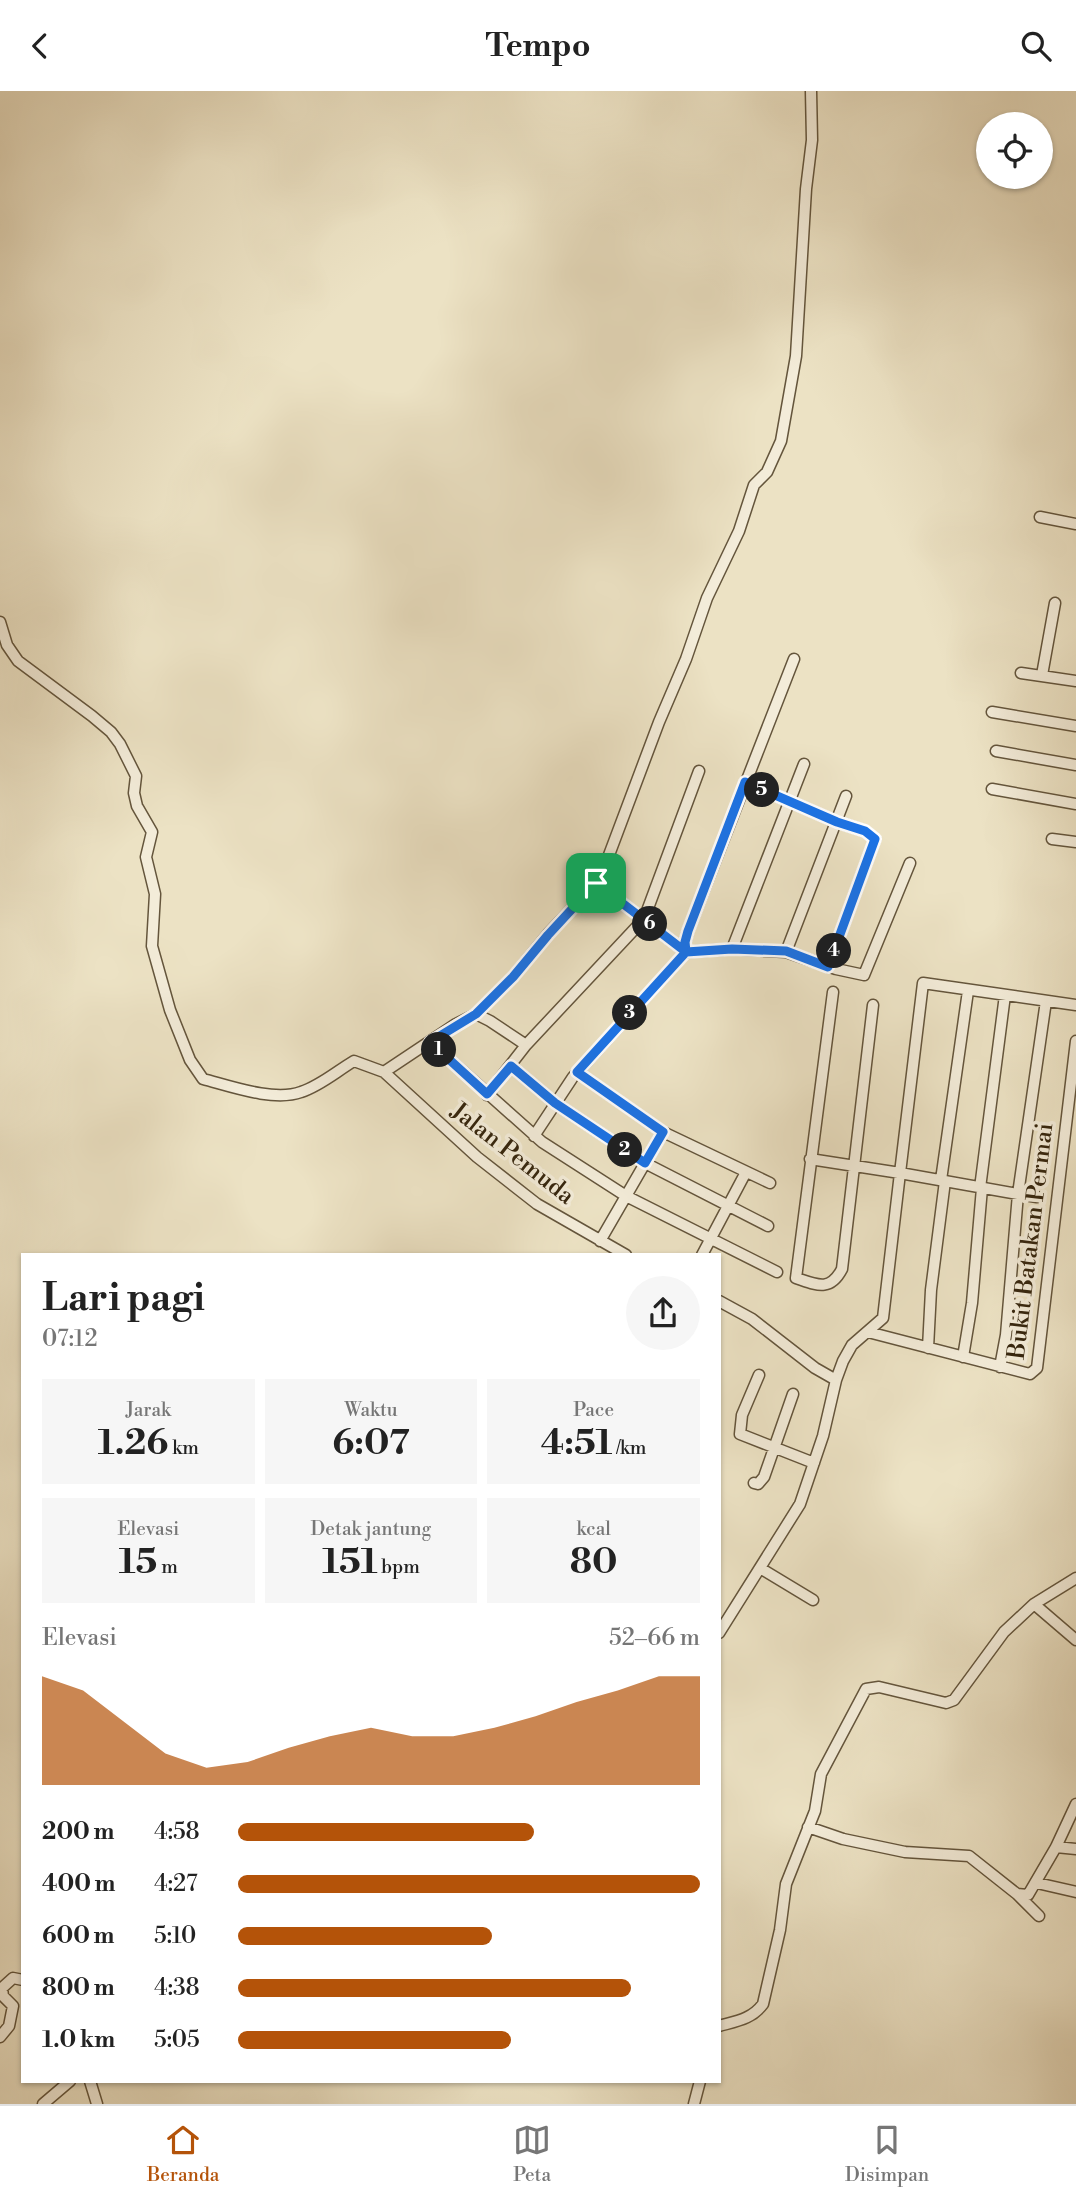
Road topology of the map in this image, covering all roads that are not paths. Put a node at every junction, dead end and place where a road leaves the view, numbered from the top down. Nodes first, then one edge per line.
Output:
1 (811, 91) edge
2 (1040, 517) dead end
3 (1076, 524) edge
4 (1055, 603) dead end
5 (0, 622) edge
6 (794, 659) dead end
7 (1021, 673) dead end
8 (1042, 675) junction
9 (1076, 681) edge
10 (992, 712) dead end
11 (1076, 726) edge
12 (996, 751) dead end
13 (804, 764) dead end
14 (1076, 765) edge
15 (699, 771) dead end
16 (745, 782) junction
17 (992, 789) dead end
18 (846, 796) dead end
19 (788, 802) junction
20 (1076, 804) edge
21 (837, 822) junction
22 (1052, 839) dead end
23 (1076, 842) edge
24 (910, 863) dead end
25 (596, 883) junction
26 (643, 919) junction
27 (732, 949) junction
28 (786, 951) junction
29 (686, 952) junction
30 (828, 967) junction
31 (968, 991) junction
32 (833, 992) dead end
33 (1005, 995) junction
34 (1046, 1001) junction
35 (873, 1005) dead end
36 (1076, 1005) edge
37 (476, 1014) junction
38 (1076, 1041) edge
39 (430, 1042) junction
40 (526, 1045) junction
41 (511, 1066) junction
42 (384, 1072) junction
43 (577, 1072) junction
44 (487, 1094) junction
45 (555, 1103) junction
46 (663, 1132) junction
47 (534, 1136) junction
48 (810, 1159) junction
49 (645, 1163) junction
50 (853, 1165) junction
51 (746, 1172) junction
52 (900, 1173) junction
53 (943, 1181) junction
54 (770, 1183) dead end
55 (981, 1188) junction
56 (1018, 1194) junction
57 (626, 1196) junction
58 (1037, 1197) dead end
59 (727, 1206) junction
60 (768, 1226) dead end
61 (710, 1239) junction
62 (600, 1241) junction
63 (622, 1253) edge
64 (703, 1253) edge
65 (777, 1272) dead end
66 (721, 1302) edge
67 (868, 1332) junction
68 (928, 1348) junction
69 (963, 1357) junction
70 (1000, 1367) junction
71 (759, 1375) dead end
72 (836, 1380) junction
73 (793, 1394) dead end
74 (775, 1448) junction
75 (814, 1463) junction
76 (754, 1483) dead end
77 (760, 1567) junction
78 (1076, 1577) edge
79 (813, 1600) dead end
80 (1034, 1604) junction
81 (721, 1630) edge
82 (1076, 1640) edge
83 (1076, 1804) edge
84 (808, 1827) junction
85 (1056, 1847) junction
86 (1076, 1849) edge
87 (1037, 1883) junction
88 (1076, 1892) edge
89 (1017, 1894) junction
90 (1040, 1916) dead end
91 (21, 1980) edge
92 (18, 2005) edge
93 (721, 2025) edge
94 (0, 2038) edge
95 (68, 2083) edge
96 (91, 2083) edge
97 (699, 2083) edge
98 (43, 2104) edge
99 (97, 2104) edge
100 (694, 2104) edge

1 - 25 street
2 - 3 street
4 - 8 street
5 - 42 street
6 - 16 street
7 - 8 street
8 - 9 street
10 - 11 street
12 - 14 street
13 - 19 street
15 - 26 street
16 - 19 street
16 - 29 street
17 - 20 street
18 - 21 street
19 - 21 street
19 - 27 street
21 - 28 street
21 - 30 street
22 - 23 street
24 - 30 street
25 - 26 street
25 - 37 street
26 - 29 street
26 - 40 street
27 - 28 street
27 - 29 street
28 - 30 street
29 - 43 street
31 - 33 street
31 - 52 street
31 - 53 street
32 - 48 street
33 - 34 street
33 - 55 street, Bukit Batakan Permai
34 - 36 street
34 - 56 street, Bukit Batakan Permai
35 - 50 street
37 - 39 street
37 - 40 street
38 - 70 street, Bukit Batakan Permai
39 - 42 street
39 - 44 street
40 - 41 street
41 - 44 street
41 - 45 street
42 - 62 street, Jalan Pemuda
43 - 45 street
43 - 46 street
44 - 47 street
45 - 47 street
45 - 49 street
46 - 49 street
46 - 51 street
47 - 57 street
48 - 50 street, Bukit Batakan Permai
48 - 50 street
49 - 57 street
49 - 59 street
50 - 52 street, Bukit Batakan Permai
51 - 54 street
51 - 59 street
52 - 53 street, Bukit Batakan Permai
52 - 67 street
53 - 55 street, Bukit Batakan Permai
53 - 68 street
55 - 56 street, Bukit Batakan Permai
55 - 69 street, Bukit Batakan Permai
56 - 58 street
56 - 70 street, Bukit Batakan Permai
57 - 61 street
57 - 62 street
59 - 60 street
59 - 61 street
61 - 64 street
61 - 65 street
62 - 63 street, Jalan Pemuda
66 - 72 street
67 - 68 street, Bukit Batakan Permai
67 - 72 street
68 - 69 street, Bukit Batakan Permai
69 - 70 street, Bukit Batakan Permai
71 - 74 street
72 - 75 street
73 - 74 street
74 - 75 street
74 - 76 street
75 - 77 street
77 - 79 street
77 - 81 street
78 - 80 street
80 - 82 street
80 - 84 street
83 - 85 street
84 - 89 street
84 - 93 street
85 - 86 street
85 - 87 street
87 - 88 street
87 - 89 street
89 - 90 street
91 - 92 street
92 - 94 street
95 - 98 street
96 - 99 street
97 - 100 street

